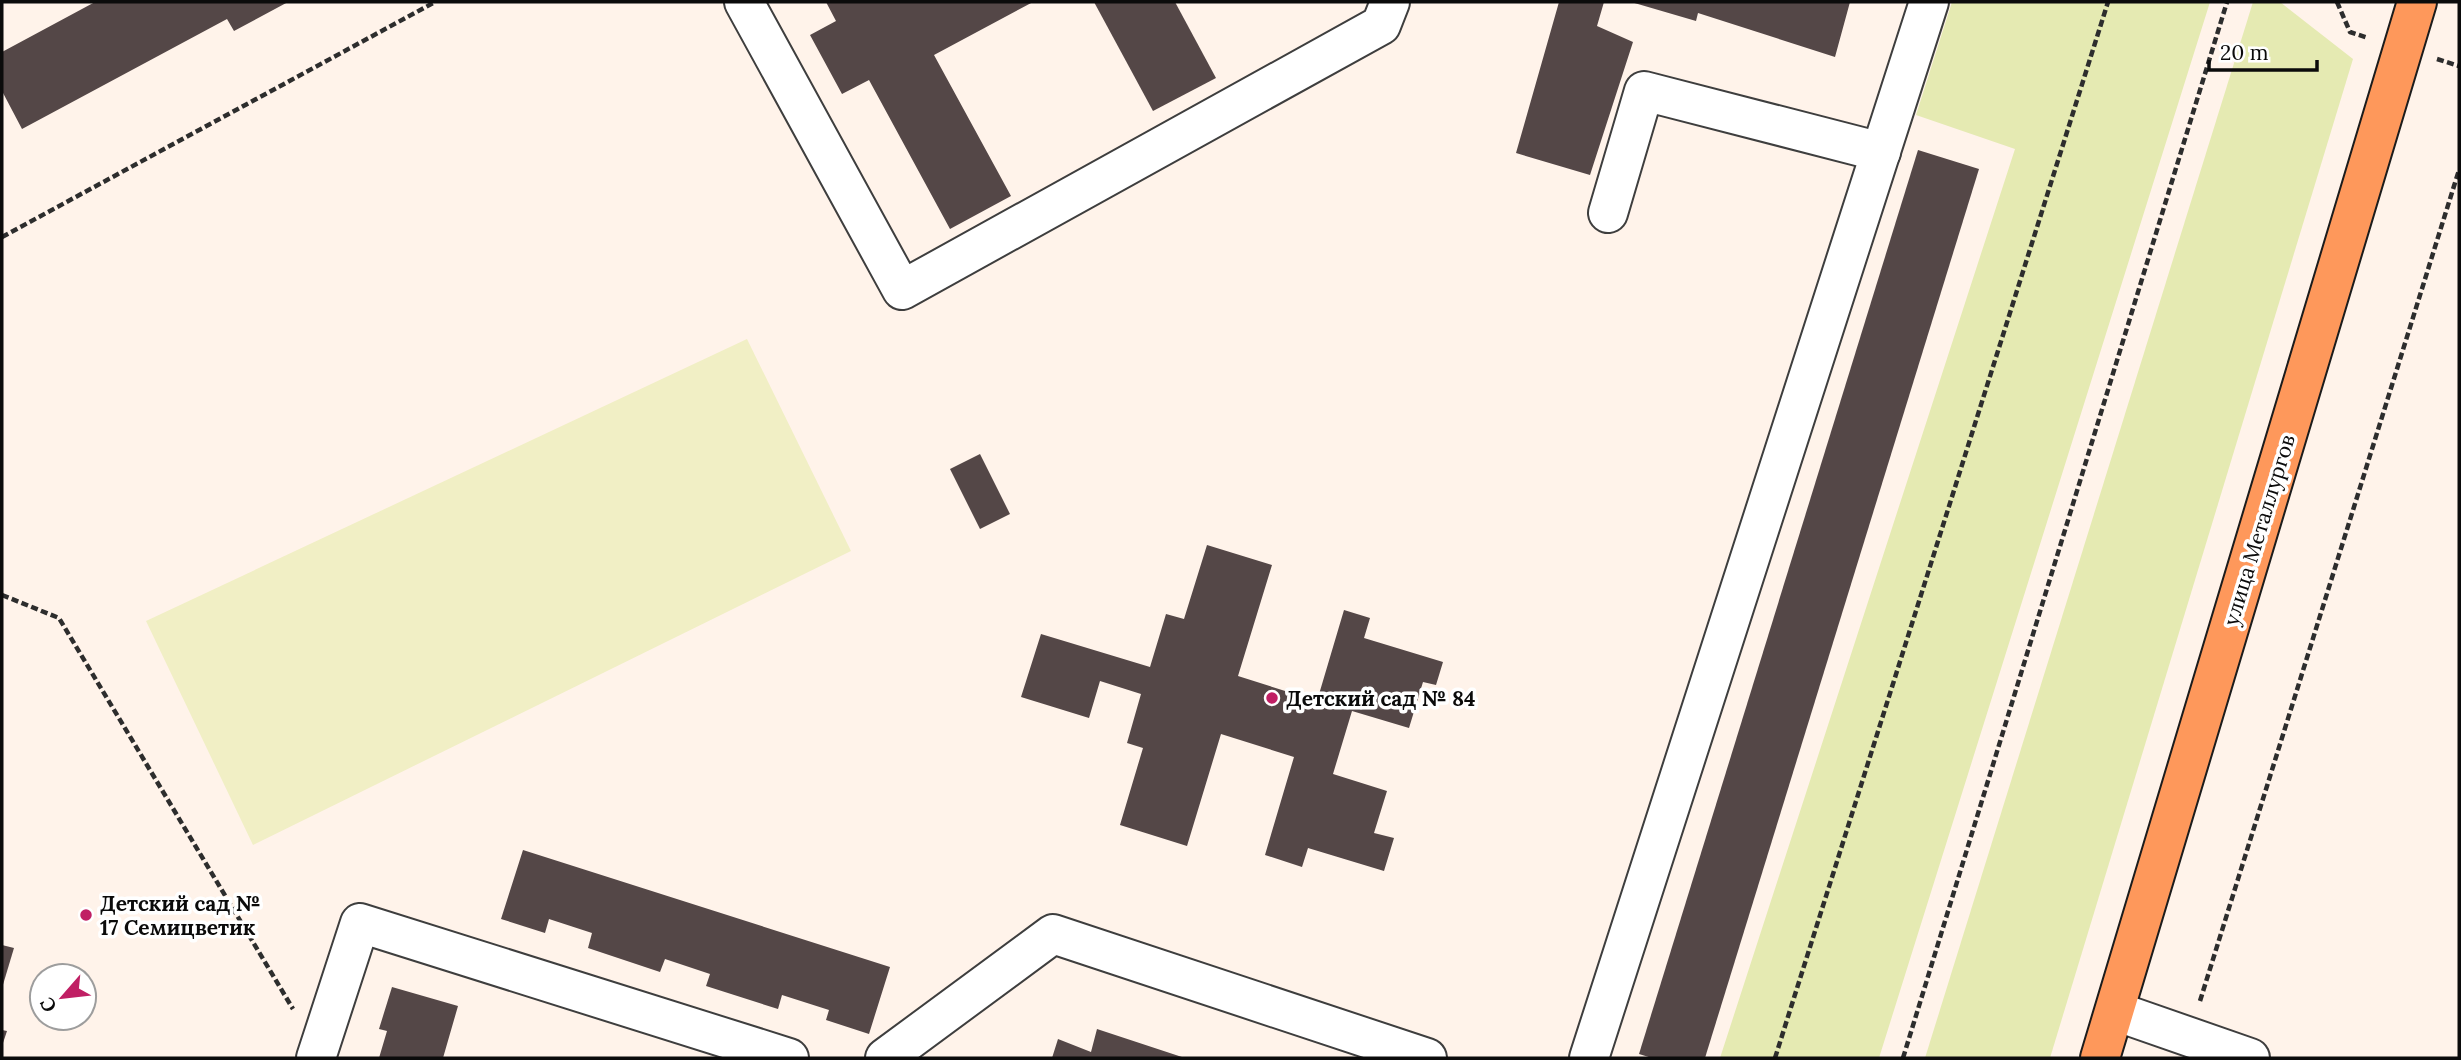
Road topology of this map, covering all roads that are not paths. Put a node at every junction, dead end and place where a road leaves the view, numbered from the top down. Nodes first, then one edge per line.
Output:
1 (744, 2) edge
2 (1390, 2) edge
3 (1929, 2) edge
4 (2417, 2) edge
5 (1881, 152) junction
6 (1608, 213) dead end
7 (2115, 1011) junction
8 (317, 1055) edge
9 (789, 1058) edge
10 (885, 1058) edge
11 (1427, 1058) edge
12 (1589, 1058) edge
13 (2101, 1058) edge
14 (2250, 1058) edge

1 - 2 lane
3 - 5 lane
4 - 7 main road, улица Металлургов
5 - 6 lane
5 - 12 lane
7 - 13 main road, улица Металлургов
7 - 14 lane
8 - 9 lane
10 - 11 lane

